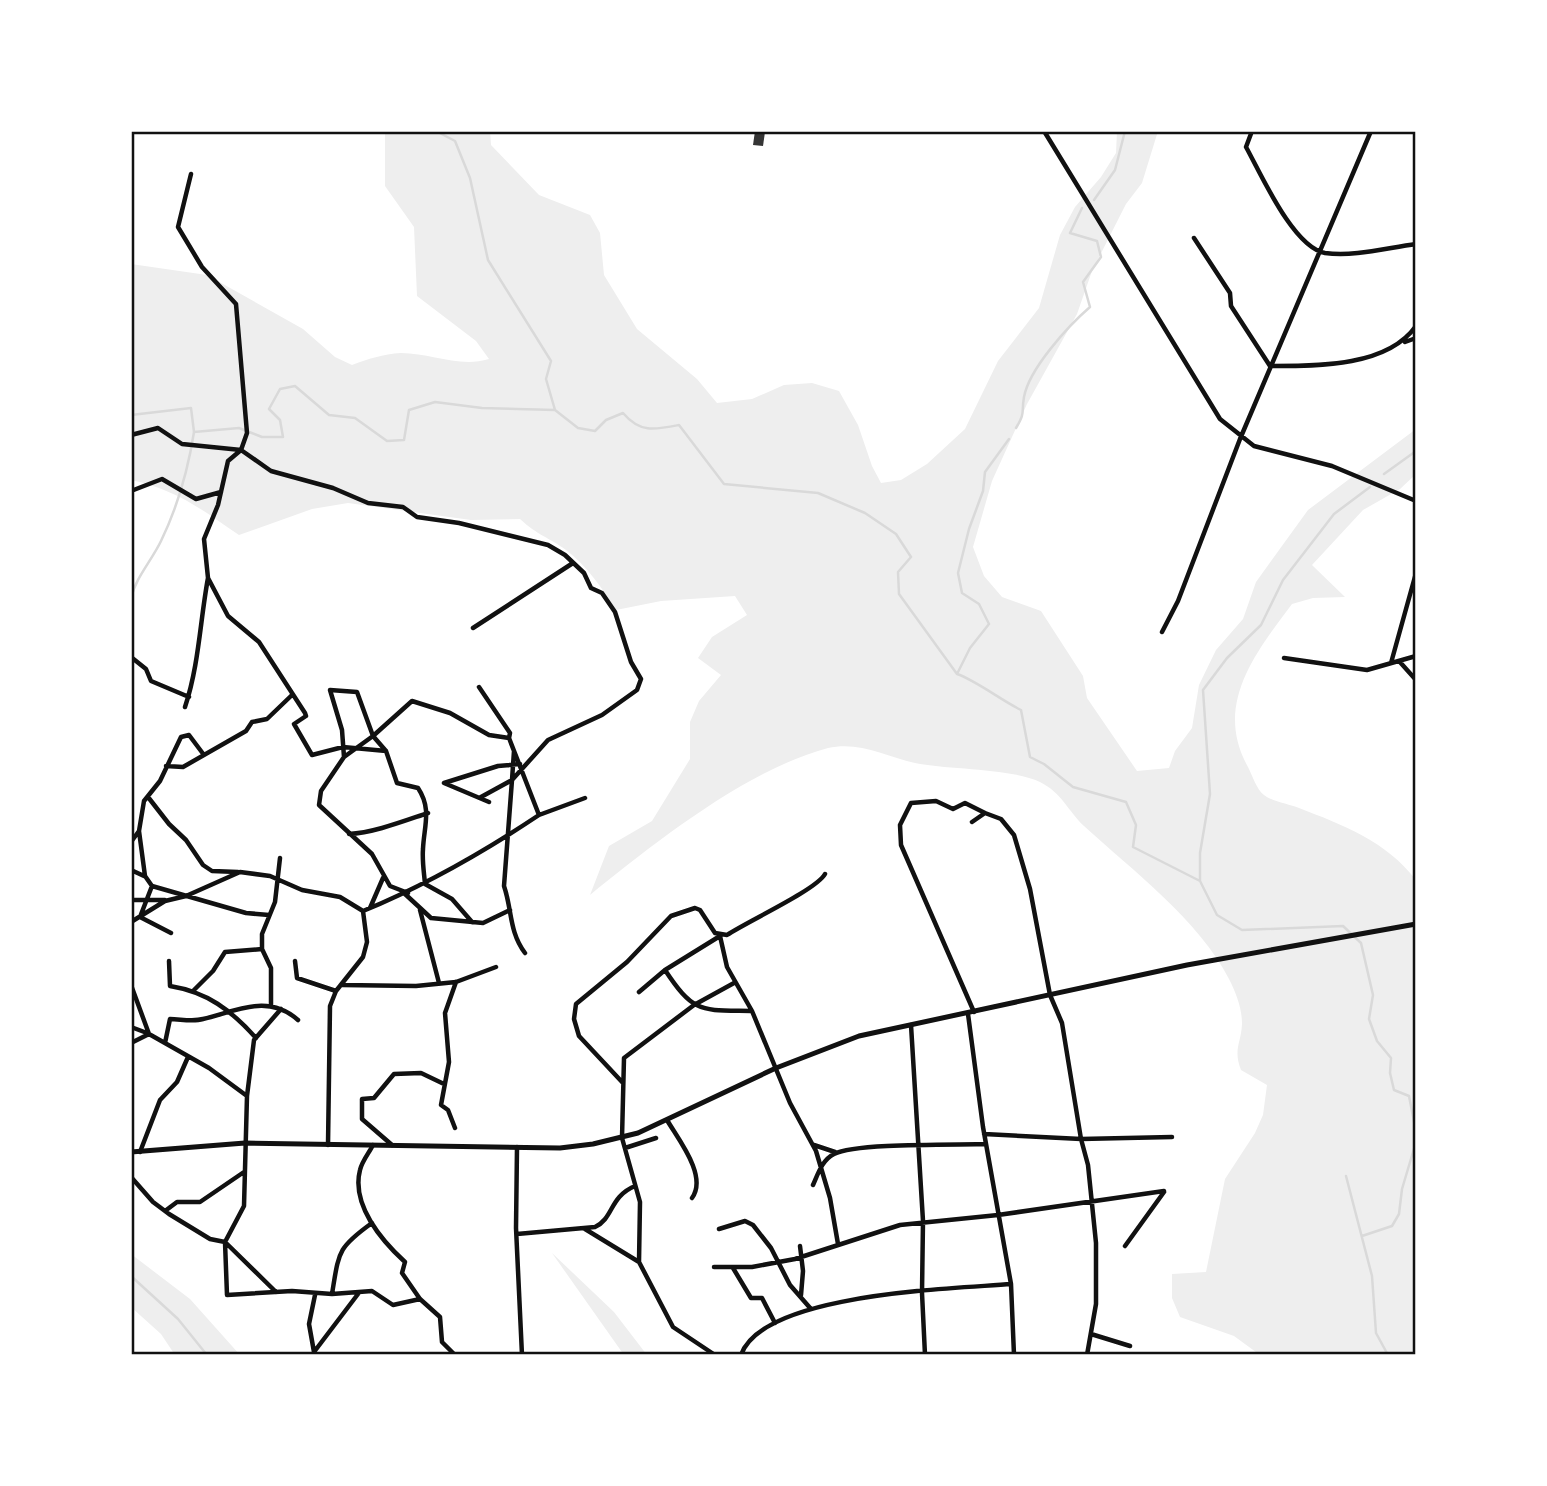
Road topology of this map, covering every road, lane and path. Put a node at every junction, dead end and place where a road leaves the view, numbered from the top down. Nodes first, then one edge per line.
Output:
1 (1044, 131) edge
2 (1252, 131) edge
3 (1371, 131) edge
4 (191, 174) dead end
5 (1194, 239) dead end
6 (1416, 244) edge
7 (1322, 252) junction
8 (1416, 326) edge
9 (1416, 338) edge
10 (1404, 342) junction
11 (1270, 366) junction
12 (131, 435) edge
13 (1240, 439) junction
14 (241, 450) junction
15 (131, 492) edge
16 (221, 492) junction
17 (1416, 501) edge
18 (573, 563) junction
19 (1416, 573) edge
20 (208, 578) junction
21 (473, 628) dead end
22 (1162, 632) dead end
23 (1416, 656) edge
24 (131, 657) edge
25 (1284, 657) dead end
26 (1399, 661) junction
27 (1391, 663) junction
28 (1416, 680) edge
29 (480, 687) dead end
30 (292, 695) junction
31 (189, 697) junction
32 (186, 707) dead end
33 (373, 736) junction
34 (509, 738) junction
35 (514, 746) junction
36 (343, 747) junction
37 (354, 749) junction
38 (386, 751) junction
39 (204, 755) junction
40 (344, 757) junction
41 (513, 765) junction
42 (166, 766) junction
43 (521, 766) junction
44 (512, 780) junction
45 (481, 796) junction
46 (148, 797) junction
47 (585, 798) dead end
48 (489, 802) dead end
49 (428, 813) junction
50 (985, 813) junction
51 (539, 815) junction
52 (972, 822) dead end
53 (139, 831) junction
54 (348, 834) junction
55 (507, 836) junction
56 (131, 842) edge
57 (280, 858) dead end
58 (131, 870) edge
59 (240, 872) junction
60 (825, 874) dead end
61 (145, 876) junction
62 (383, 877) junction
63 (278, 880) junction
64 (425, 884) junction
65 (152, 886) junction
66 (407, 893) junction
67 (186, 896) junction
68 (147, 898) junction
69 (167, 900) junction
70 (131, 901) edge
71 (419, 907) junction
72 (370, 908) junction
73 (510, 910) junction
74 (363, 911) junction
75 (269, 915) junction
76 (140, 917) junction
77 (131, 922) edge
78 (471, 922) junction
79 (1416, 924) edge
80 (171, 933) dead end
81 (720, 936) junction
82 (262, 949) junction
83 (525, 953) dead end
84 (169, 961) dead end
85 (295, 961) dead end
86 (496, 967) dead end
87 (664, 970) junction
88 (456, 982) junction
89 (439, 983) junction
90 (734, 983) junction
91 (131, 985) edge
92 (341, 985) junction
93 (194, 990) junction
94 (336, 991) junction
95 (639, 992) dead end
96 (1050, 995) junction
97 (134, 1000) edge
98 (271, 1005) junction
99 (694, 1005) junction
100 (281, 1009) junction
101 (231, 1010) junction
102 (752, 1011) junction
103 (971, 1013) junction
104 (298, 1020) dead end
105 (911, 1025) junction
106 (131, 1027) edge
107 (149, 1034) junction
108 (256, 1038) junction
109 (131, 1043) edge
110 (164, 1043) junction
111 (188, 1056) junction
112 (776, 1068) junction
113 (624, 1083) junction
114 (444, 1084) junction
115 (247, 1096) junction
116 (667, 1120) junction
117 (455, 1128) dead end
118 (984, 1134) junction
119 (1171, 1137) dead end
120 (622, 1138) junction
121 (656, 1138) dead end
122 (1081, 1139) junction
123 (244, 1143) junction
124 (813, 1144) junction
125 (986, 1144) junction
126 (328, 1145) junction
127 (373, 1145) junction
128 (392, 1145) junction
129 (517, 1147) junction
130 (916, 1147) junction
131 (625, 1148) junction
132 (131, 1152) edge
133 (141, 1152) junction
134 (836, 1153) junction
135 (820, 1168) junction
136 (244, 1171) junction
137 (131, 1177) edge
138 (636, 1185) junction
139 (813, 1185) dead end
140 (692, 1198) dead end
141 (1093, 1202) junction
142 (165, 1211) junction
143 (998, 1215) junction
144 (923, 1221) junction
145 (373, 1223) junction
146 (584, 1229) junction
147 (719, 1230) dead end
148 (517, 1234) junction
149 (226, 1242) junction
150 (838, 1244) junction
151 (1125, 1245) dead end
152 (800, 1246) dead end
153 (800, 1258) junction
154 (639, 1262) junction
155 (777, 1263) junction
156 (714, 1267) dead end
157 (733, 1268) junction
158 (1011, 1284) junction
159 (276, 1292) junction
160 (358, 1293) junction
161 (922, 1293) junction
162 (332, 1294) junction
163 (314, 1295) junction
164 (801, 1295) junction
165 (421, 1299) junction
166 (811, 1308) junction
167 (775, 1323) junction
168 (1091, 1334) junction
169 (1130, 1346) dead end
170 (315, 1353) edge
171 (455, 1355) edge
172 (522, 1355) edge
173 (715, 1355) edge
174 (741, 1355) edge
175 (926, 1355) edge
176 (1014, 1355) edge
177 (1087, 1355) edge

1 - 13 street
2 - 7 street
3 - 7 street
4 - 14 street
5 - 11 street
6 - 7 street
7 - 11 street
8 - 10 street
9 - 10 street
10 - 11 street
11 - 13 street
12 - 14 street
13 - 17 street
13 - 22 street
14 - 16 street
14 - 18 street
15 - 16 street
16 - 20 street
18 - 21 street
18 - 43 street
19 - 27 street
20 - 30 street
20 - 31 street
23 - 26 street
24 - 31 street
25 - 27 street
26 - 27 street
26 - 28 street
29 - 34 street
30 - 36 street
30 - 39 street
31 - 32 street
33 - 34 street
33 - 36 street
33 - 37 street
33 - 38 street
34 - 35 street
35 - 41 street
35 - 43 street
36 - 37 street
36 - 40 street
37 - 38 street
37 - 40 street
38 - 49 street
39 - 42 street
39 - 42 street
40 - 54 street
41 - 43 street
41 - 44 street
41 - 45 street
42 - 46 street
43 - 44 street
43 - 51 street
44 - 45 street
44 - 55 street
45 - 48 street
46 - 53 street
46 - 59 street
47 - 51 street
49 - 54 street
49 - 64 street
50 - 52 street
50 - 96 street
50 - 103 street
51 - 55 street
53 - 56 street
53 - 61 street
54 - 62 street
55 - 64 street
55 - 73 street
57 - 63 street
58 - 61 street
59 - 63 street
59 - 67 street
60 - 81 street
61 - 65 street
62 - 66 street
62 - 72 street
63 - 74 street
63 - 75 street
64 - 66 street
64 - 78 street
65 - 67 street
65 - 68 street
66 - 71 street
66 - 72 street
67 - 69 street
67 - 75 street
68 - 69 street
68 - 70 street
68 - 76 street
69 - 76 street
71 - 78 street
71 - 89 street
72 - 74 street
73 - 78 street
73 - 83 street
74 - 92 street
75 - 82 street
76 - 77 street
76 - 80 street
79 - 96 street
81 - 87 street
81 - 90 street
81 - 113 street
82 - 93 street
82 - 98 street
84 - 93 street
85 - 94 street
86 - 88 street
87 - 95 street
87 - 99 street
88 - 89 street
88 - 114 street
89 - 92 street
90 - 99 street
90 - 102 street
91 - 97 street
92 - 94 street
93 - 101 street
94 - 126 street
96 - 103 street
96 - 122 street
97 - 107 street
98 - 100 street
98 - 101 street
99 - 102 street
99 - 113 street
100 - 104 street
100 - 108 street
101 - 108 street
101 - 110 street
102 - 112 street
103 - 105 street
103 - 118 street
105 - 112 street
105 - 130 street
106 - 107 street
107 - 109 street
107 - 110 street
108 - 115 street
110 - 111 street
111 - 115 street
111 - 133 street
112 - 116 street
112 - 124 street
113 - 120 street
114 - 117 street
114 - 128 street
115 - 123 street
116 - 120 street
116 - 140 street
118 - 122 street
118 - 125 street
119 - 122 street
120 - 129 street
120 - 131 street
121 - 131 street
122 - 141 street
123 - 126 street
123 - 133 street
123 - 136 street
124 - 134 street
124 - 135 street
125 - 130 street
125 - 143 street
126 - 127 street
127 - 128 street
127 - 145 street
128 - 129 street
129 - 148 street
130 - 134 street
130 - 144 street
131 - 138 street
132 - 133 street
134 - 135 street
135 - 139 street
135 - 150 street
136 - 142 street
136 - 149 street
137 - 142 street
138 - 146 street
138 - 154 street
141 - 143 street
141 - 151 street
141 - 168 street
142 - 149 street
143 - 144 street
143 - 158 street
144 - 150 street
144 - 161 street
145 - 162 street
145 - 165 street
146 - 148 street
146 - 154 street
147 - 155 street
148 - 172 street
149 - 159 street
149 - 159 street
150 - 153 street
152 - 153 street
153 - 155 street
153 - 164 street
154 - 173 street
155 - 157 street
155 - 164 street
156 - 157 street
157 - 167 street
158 - 161 street
158 - 176 street
159 - 163 street
160 - 162 street
160 - 165 street
160 - 170 street
161 - 166 street
161 - 175 street
162 - 163 street
163 - 170 street
164 - 166 street
165 - 171 street
166 - 167 street
167 - 174 street
168 - 169 street
168 - 177 street

